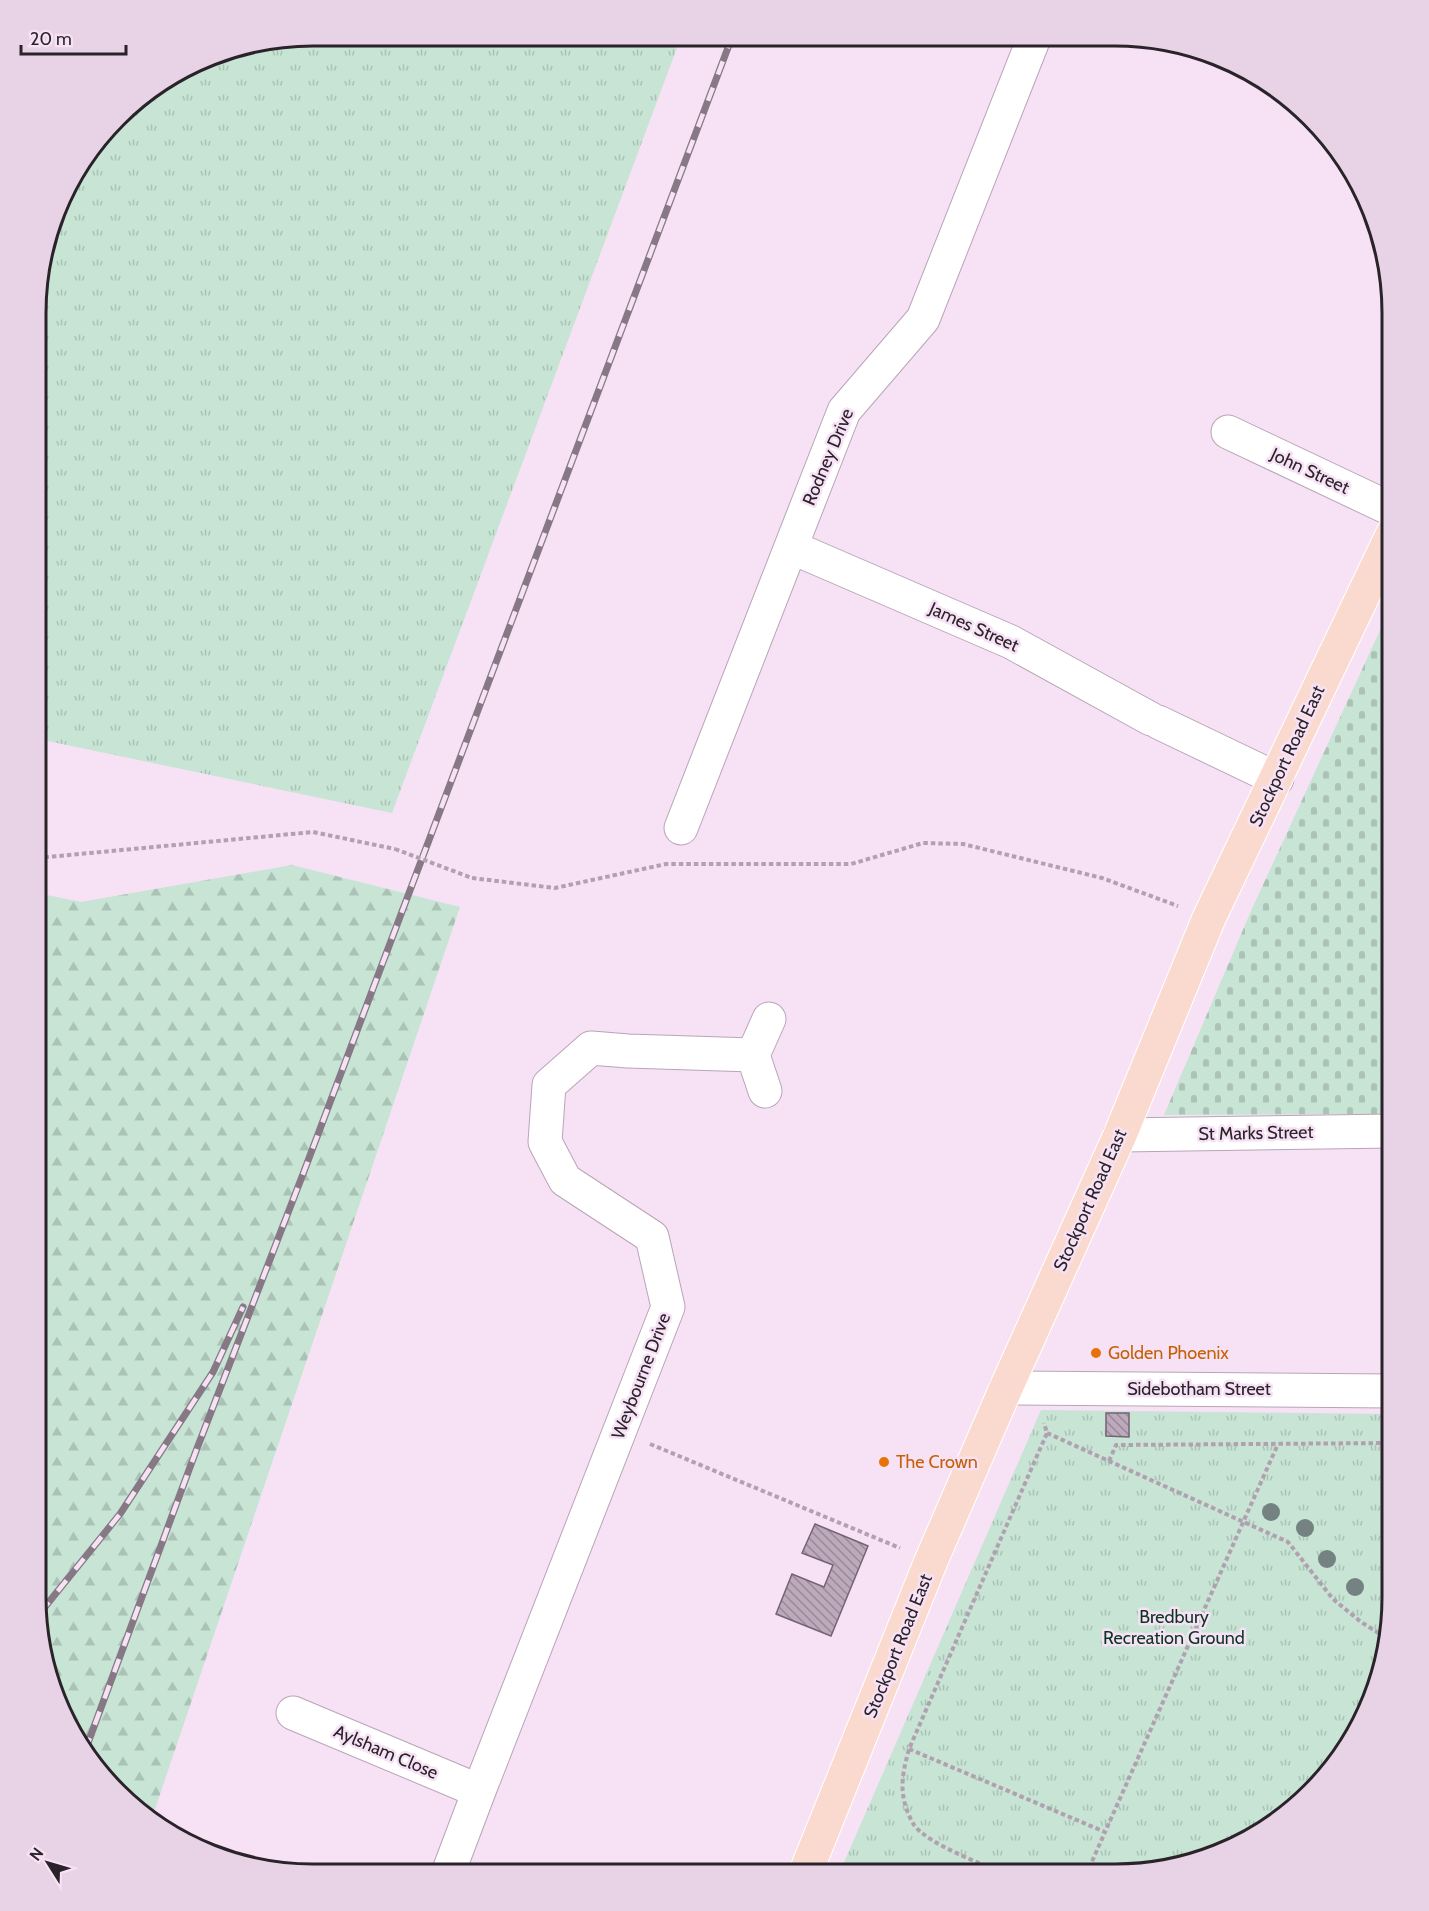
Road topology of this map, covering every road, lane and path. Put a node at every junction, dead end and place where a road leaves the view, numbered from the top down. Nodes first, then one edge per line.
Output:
1 (1031, 46) edge
2 (1228, 432) dead end
3 (1382, 505) edge
4 (791, 547) junction
5 (1382, 556) edge
6 (1276, 779) junction
7 (681, 828) dead end
8 (47, 857) edge
9 (1209, 918) junction
10 (769, 1019) dead end
11 (753, 1055) junction
12 (765, 1091) dead end
13 (1382, 1131) edge
14 (1120, 1135) junction
15 (1006, 1388) junction
16 (1382, 1391) edge
17 (619, 1431) junction
18 (1382, 1443) edge
19 (1278, 1444) junction
20 (1109, 1461) junction
21 (1243, 1522) junction
22 (931, 1562) junction
23 (1380, 1635) edge
24 (293, 1713) dead end
25 (909, 1749) junction
26 (478, 1791) junction
27 (1105, 1832) junction
28 (451, 1864) edge
29 (810, 1864) edge
30 (984, 1864) edge
31 (1091, 1864) edge

1 - 4 street, Rodney Drive
2 - 3 street, John Street
4 - 6 street, James Street
4 - 7 street, Rodney Drive
5 - 6 main road, Stockport Road East
6 - 9 main road, Stockport Road East
8 - 9 path, bridge
9 - 14 main road, Stockport Road East
10 - 11 street
11 - 12 street
11 - 17 street, Weybourne Drive
13 - 14 street, St Marks Street
14 - 15 main road, Stockport Road East
15 - 16 street, Sidebotham Street
15 - 22 main road, Stockport Road East
17 - 22 path
17 - 26 street, Weybourne Drive
18 - 19 path
19 - 20 path
19 - 21 path
20 - 21 path
20 - 25 path
21 - 23 path
21 - 27 path
22 - 29 main road, Stockport Road East
24 - 26 street, Aylsham Close
25 - 27 path
25 - 30 path
26 - 28 street, Weybourne Drive
27 - 31 path

